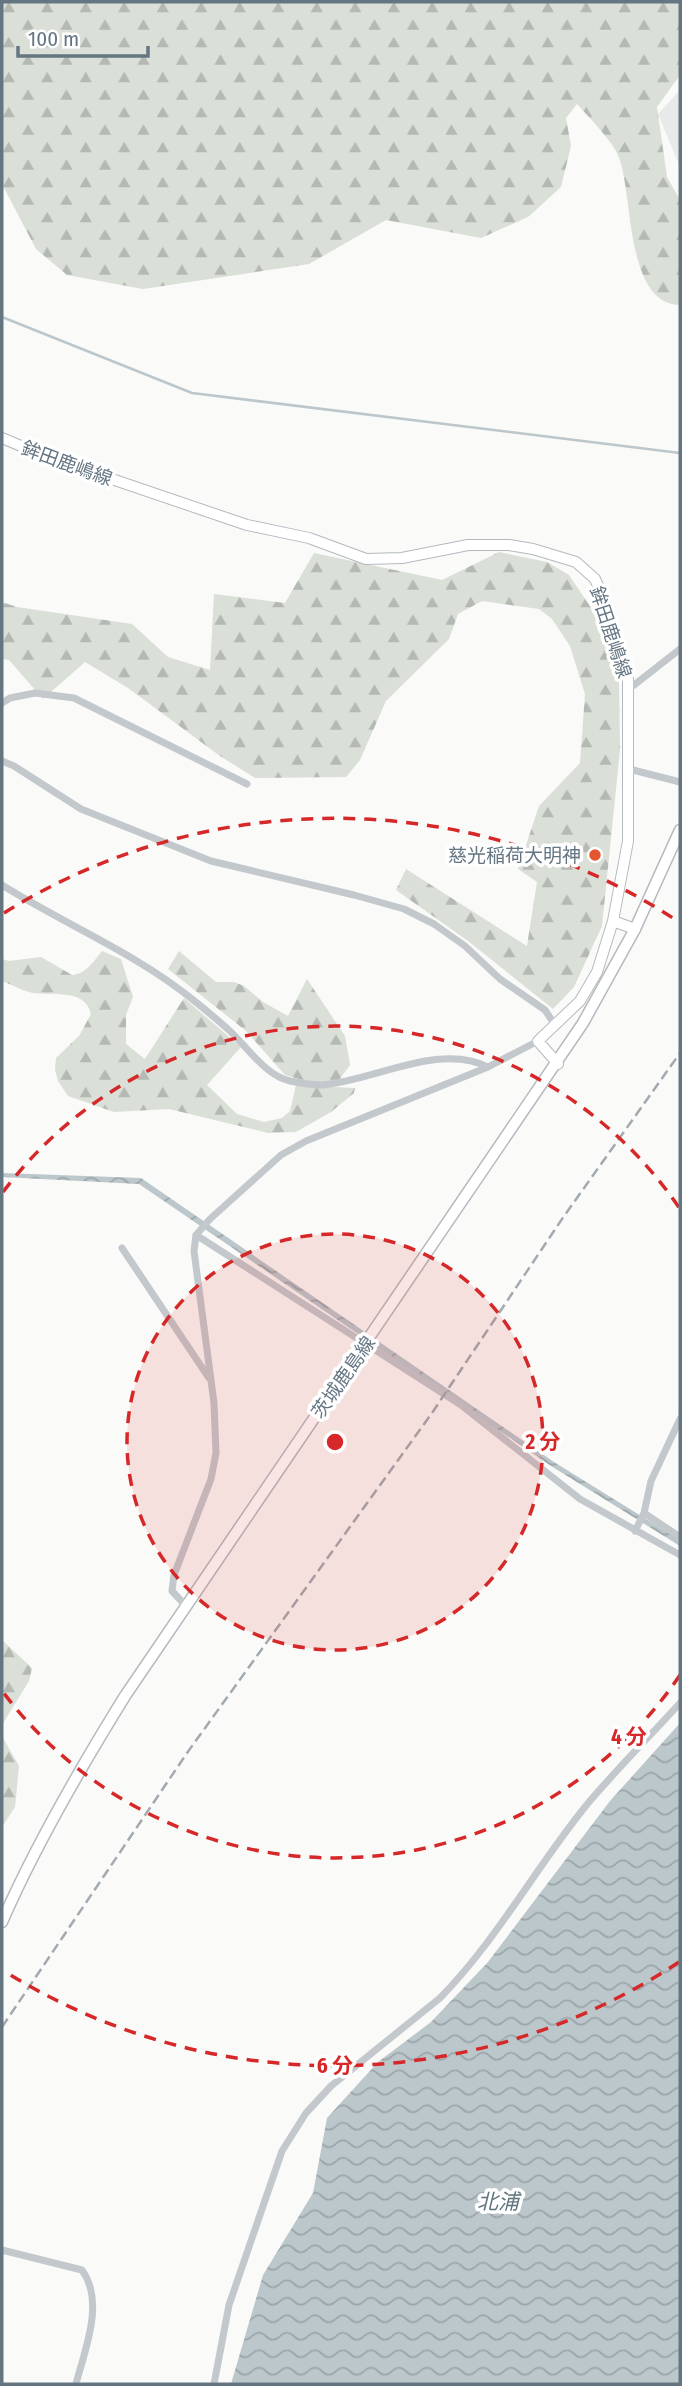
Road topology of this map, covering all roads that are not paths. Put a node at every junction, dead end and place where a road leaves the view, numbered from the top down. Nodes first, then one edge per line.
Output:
1 (2, 438) edge
2 (680, 649) edge
3 (629, 690) junction
4 (2, 703) edge
5 (2, 761) edge
6 (629, 769) junction
7 (680, 782) edge
8 (247, 784) dead end
9 (680, 830) edge
10 (2, 885) edge
11 (613, 921) junction
12 (635, 929) junction
13 (555, 1025) junction
14 (538, 1041) junction
15 (558, 1064) junction
16 (488, 1067) junction
17 (198, 1232) junction
18 (122, 1248) dead end
19 (367, 1343) junction
20 (210, 1378) junction
21 (680, 1419) edge
22 (644, 1513) junction
23 (635, 1531) junction
24 (680, 1536) edge
25 (680, 1555) edge
26 (186, 1606) junction
27 (680, 1703) edge
28 (2, 1922) edge
29 (2, 2250) edge
30 (76, 2384) edge
31 (214, 2384) edge

1 - 3 main road, 鉾田鹿嶋線
2 - 3 street
3 - 6 main road, 鉾田鹿嶋線
4 - 8 street
5 - 13 street
6 - 7 street
6 - 11 main road, 鉾田鹿嶋線
9 - 12 main road, 茨城鹿島線
10 - 16 street
11 - 12 main road
11 - 13 main road, 鉾田鹿嶋線
12 - 15 main road, 茨城鹿島線
13 - 14 main road, 鉾田鹿嶋線
14 - 15 main road
14 - 16 street
15 - 19 main road, 茨城鹿島線
16 - 17 street
17 - 19 street
17 - 20 street
18 - 20 street
19 - 23 street
19 - 26 main road, 茨城鹿島線
20 - 26 street
21 - 22 street
22 - 23 street
22 - 24 street
23 - 25 street
26 - 28 main road, 茨城鹿島線
27 - 31 street
29 - 30 street

